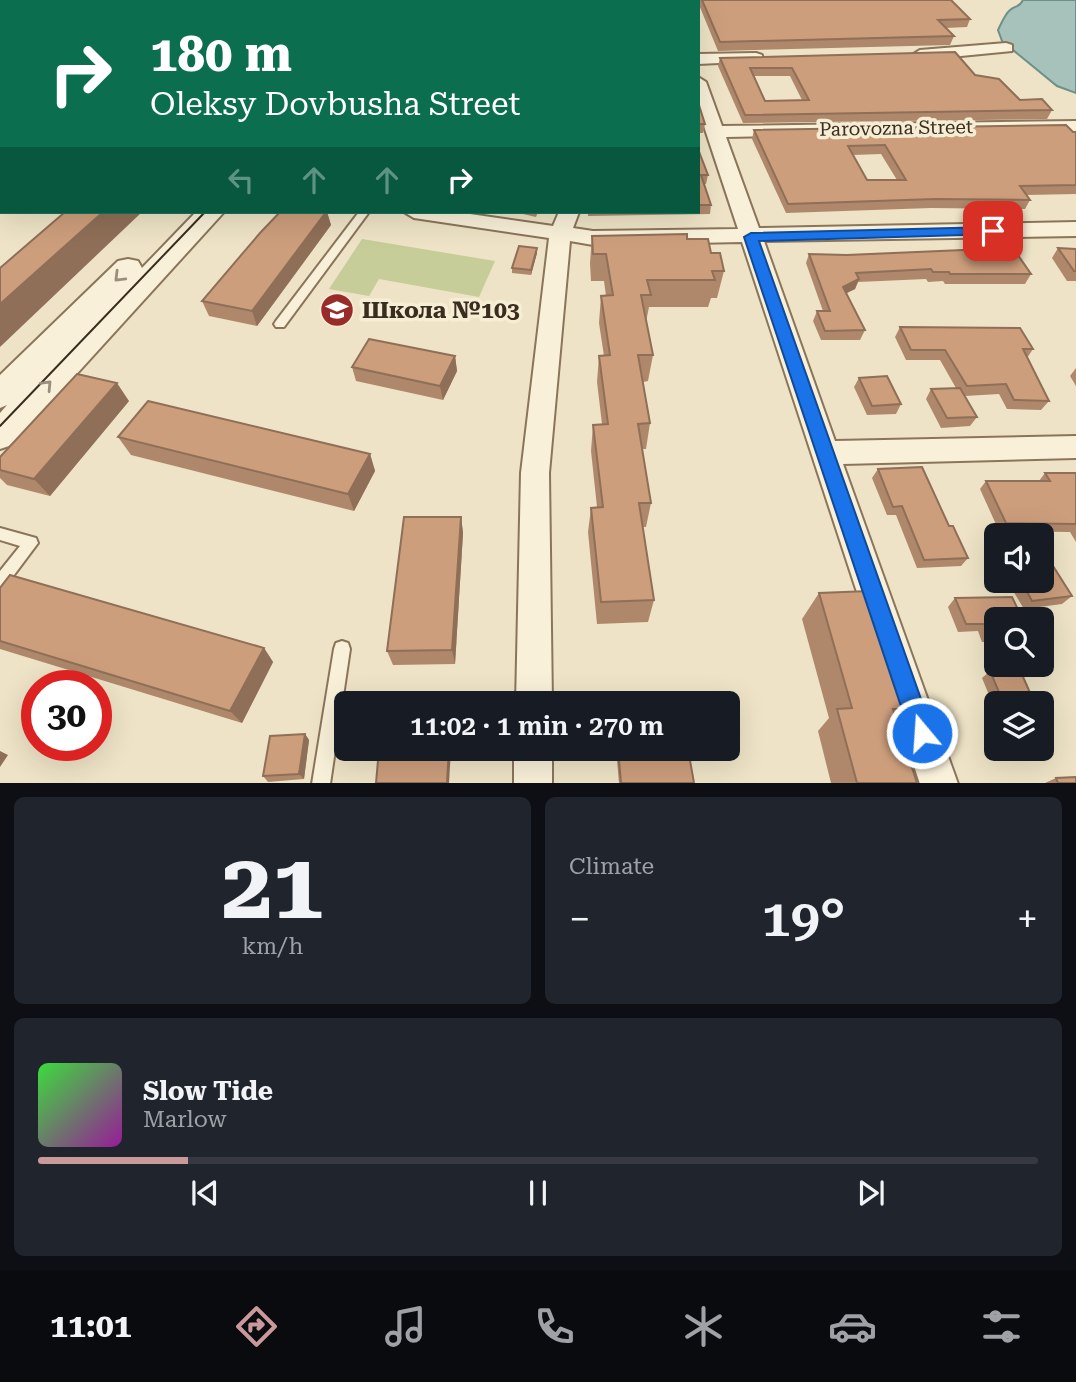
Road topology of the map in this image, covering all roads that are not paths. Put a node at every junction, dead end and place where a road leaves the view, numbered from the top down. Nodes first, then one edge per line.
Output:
1 (1006, 48) dead end
2 (897, 55) edge
3 (778, 58) edge
4 (700, 59) edge
5 (700, 88) edge
6 (1076, 126) edge
7 (716, 132) junction
8 (183, 214) edge
9 (209, 214) edge
10 (364, 214) edge
11 (439, 214) edge
12 (564, 224) edge
13 (1076, 229) edge
14 (751, 237) junction
15 (281, 324) dead end
16 (0, 395) edge
17 (0, 435) edge
18 (1076, 447) edge
19 (827, 453) junction
20 (0, 534) edge
21 (0, 582) edge
22 (342, 649) dead end
23 (534, 691) edge
24 (533, 761) edge
25 (321, 783) edge
26 (533, 783) edge
27 (939, 783) edge

1 - 2 street
3 - 4 street
5 - 7 street
6 - 7 street, Parovozna Street
7 - 14 street
8 -> 16 street
17 -> 9 street
10 - 15 lane
11 - 12 street
12 - 14 street
12 - 23 street
13 - 14 street
14 - 19 street
18 - 19 street
19 - 27 street
20 - 21 lane
22 - 25 lane
24 - 26 street

